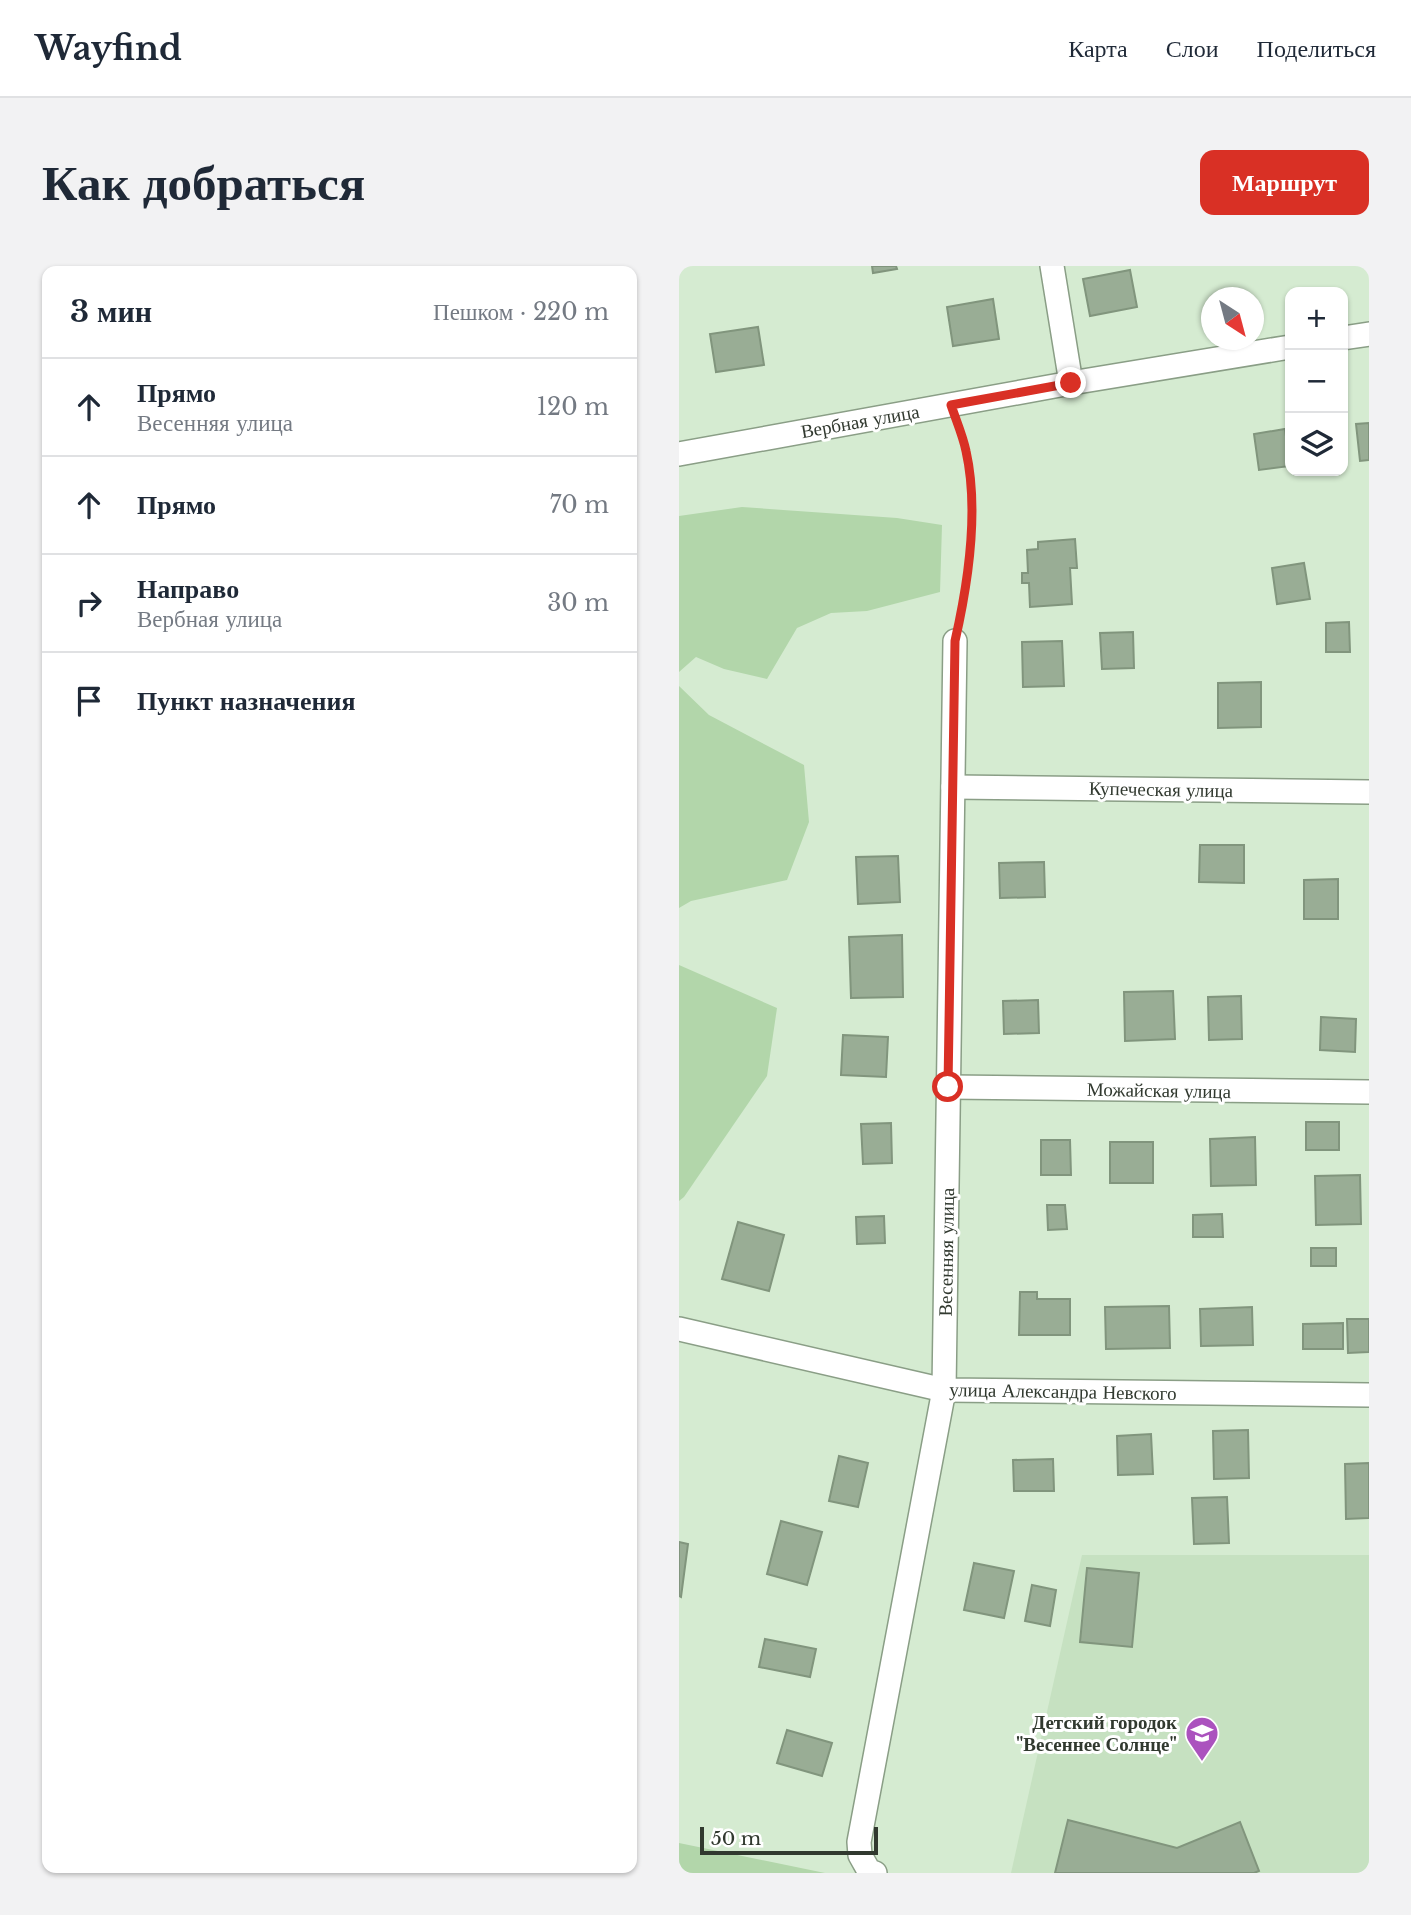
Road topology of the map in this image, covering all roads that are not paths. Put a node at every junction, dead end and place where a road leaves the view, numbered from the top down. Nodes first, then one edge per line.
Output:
1 (1052, 266) edge
2 (1369, 334) edge
3 (1348, 337) edge
4 (1285, 348) edge
5 (1071, 383) junction
6 (679, 454) edge
7 (955, 641) road end
8 (953, 787) junction
9 (1369, 792) edge
10 (948, 1087) junction
11 (1369, 1092) edge
12 (679, 1329) edge
13 (944, 1391) junction
14 (1369, 1395) edge
15 (875, 1873) edge

1 - 5 street
2 - 3 street
4 - 5 street, Вербная улица
5 - 6 street, Вербная улица
7 - 8 street, Весенняя улица
8 - 9 street, Купеческая улица
8 - 10 street, Весенняя улица
10 - 11 street, Можайская улица
10 - 13 street, Весенняя улица
12 - 13 street, улица Александра Невского
13 - 14 street, улица Александра Невского
13 - 15 street, Весенняя улица

